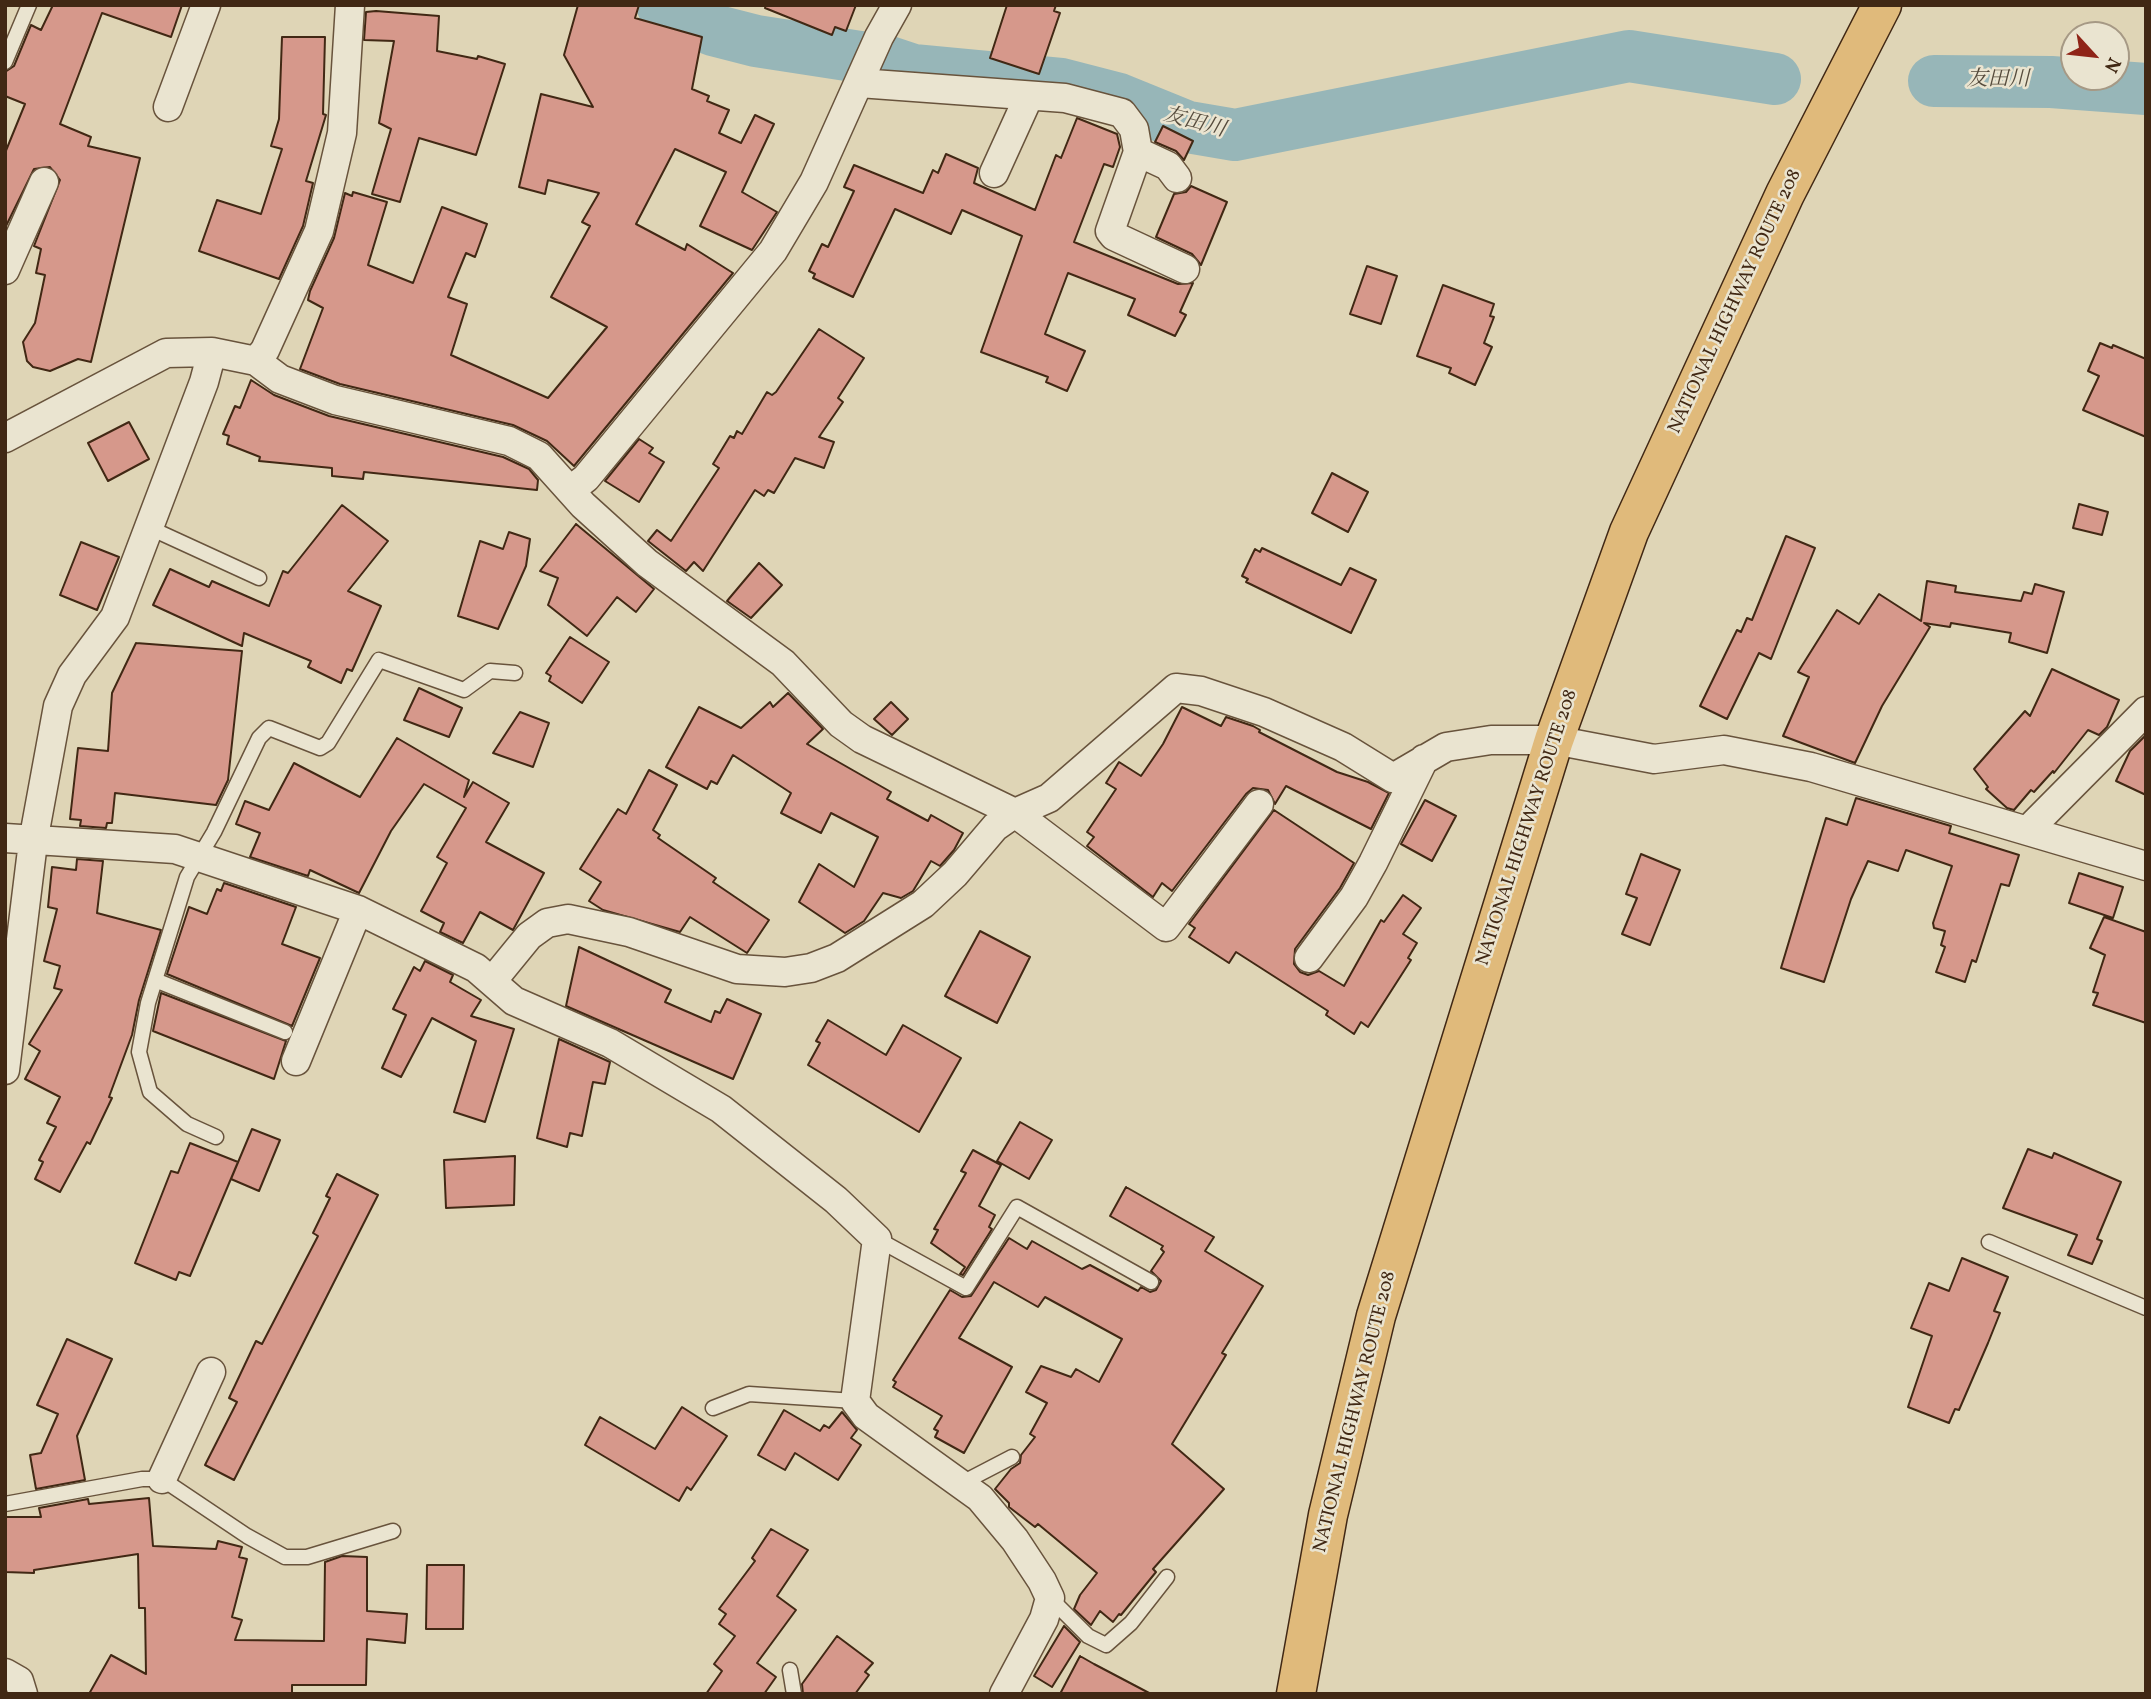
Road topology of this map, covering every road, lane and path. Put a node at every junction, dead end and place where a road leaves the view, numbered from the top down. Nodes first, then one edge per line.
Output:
1 (29, 5) edge
2 (206, 5) edge
3 (350, 5) edge
4 (897, 5) edge
5 (1882, 5) edge
6 (5, 62) edge
7 (861, 78) junction
8 (1028, 96) junction
9 (168, 107) dead end
10 (1138, 152) junction
11 (994, 173) dead end
12 (1177, 178) dead end
13 (44, 182) dead end
14 (1185, 269) dead end
15 (5, 270) edge
16 (212, 352) junction
17 (256, 361) junction
18 (5, 438) edge
19 (572, 489) junction
20 (150, 528) junction
21 (259, 578) dead end
22 (515, 673) dead end
23 (2146, 710) edge
24 (1554, 740) junction
25 (1423, 759) junction
26 (1259, 804) dead end
27 (1015, 813) junction
28 (2028, 830) junction
29 (19, 840) edge
30 (197, 857) junction
31 (2146, 866) edge
32 (358, 910) junction
33 (1309, 958) dead end
34 (155, 980) junction
35 (493, 980) junction
36 (285, 1032) dead end
37 (296, 1061) dead end
38 (5, 1070) edge
39 (216, 1137) dead end
40 (877, 1239) junction
41 (1989, 1242) dead end
42 (1151, 1282) dead end
43 (2146, 1308) edge
44 (211, 1372) dead end
45 (855, 1401) junction
46 (713, 1408) dead end
47 (1012, 1457) dead end
48 (162, 1479) junction
49 (962, 1483) junction
50 (5, 1504) edge
51 (393, 1531) dead end
52 (1167, 1577) dead end
53 (1050, 1598) junction
54 (790, 1670) dead end
55 (5, 1673) edge
56 (23, 1694) edge
57 (793, 1694) edge
58 (1004, 1694) edge
59 (1296, 1694) edge

1 - 6 lane
2 - 9 street
3 - 17 street
4 - 7 street
5 - 24 highway, NATIONAL HIGHWAY ROUTE 208
7 - 8 street
7 - 19 street
8 - 10 street
8 - 11 street
10 - 12 street
10 - 14 street
13 - 15 street
16 - 17 street
16 - 18 street
16 - 20 street
17 - 19 street
19 - 27 street
20 - 21 lane
20 - 29 street
22 - 30 lane
23 - 28 street
24 - 25 street
24 - 28 street
24 - 59 highway, NATIONAL HIGHWAY ROUTE 208
25 - 27 street
25 - 33 street
26 - 27 street
27 - 35 street
28 - 31 street
29 - 30 street
29 - 38 street
30 - 32 street
30 - 34 lane
32 - 35 street
32 - 37 street
34 - 36 lane
34 - 39 lane
35 - 40 street
40 - 42 lane
40 - 45 street
41 - 43 lane
44 - 48 street
45 - 46 lane
45 - 49 street
47 - 49 lane
48 - 50 lane
48 - 51 lane
49 - 53 street
52 - 53 lane
53 - 58 street
54 - 57 lane
55 - 56 street

